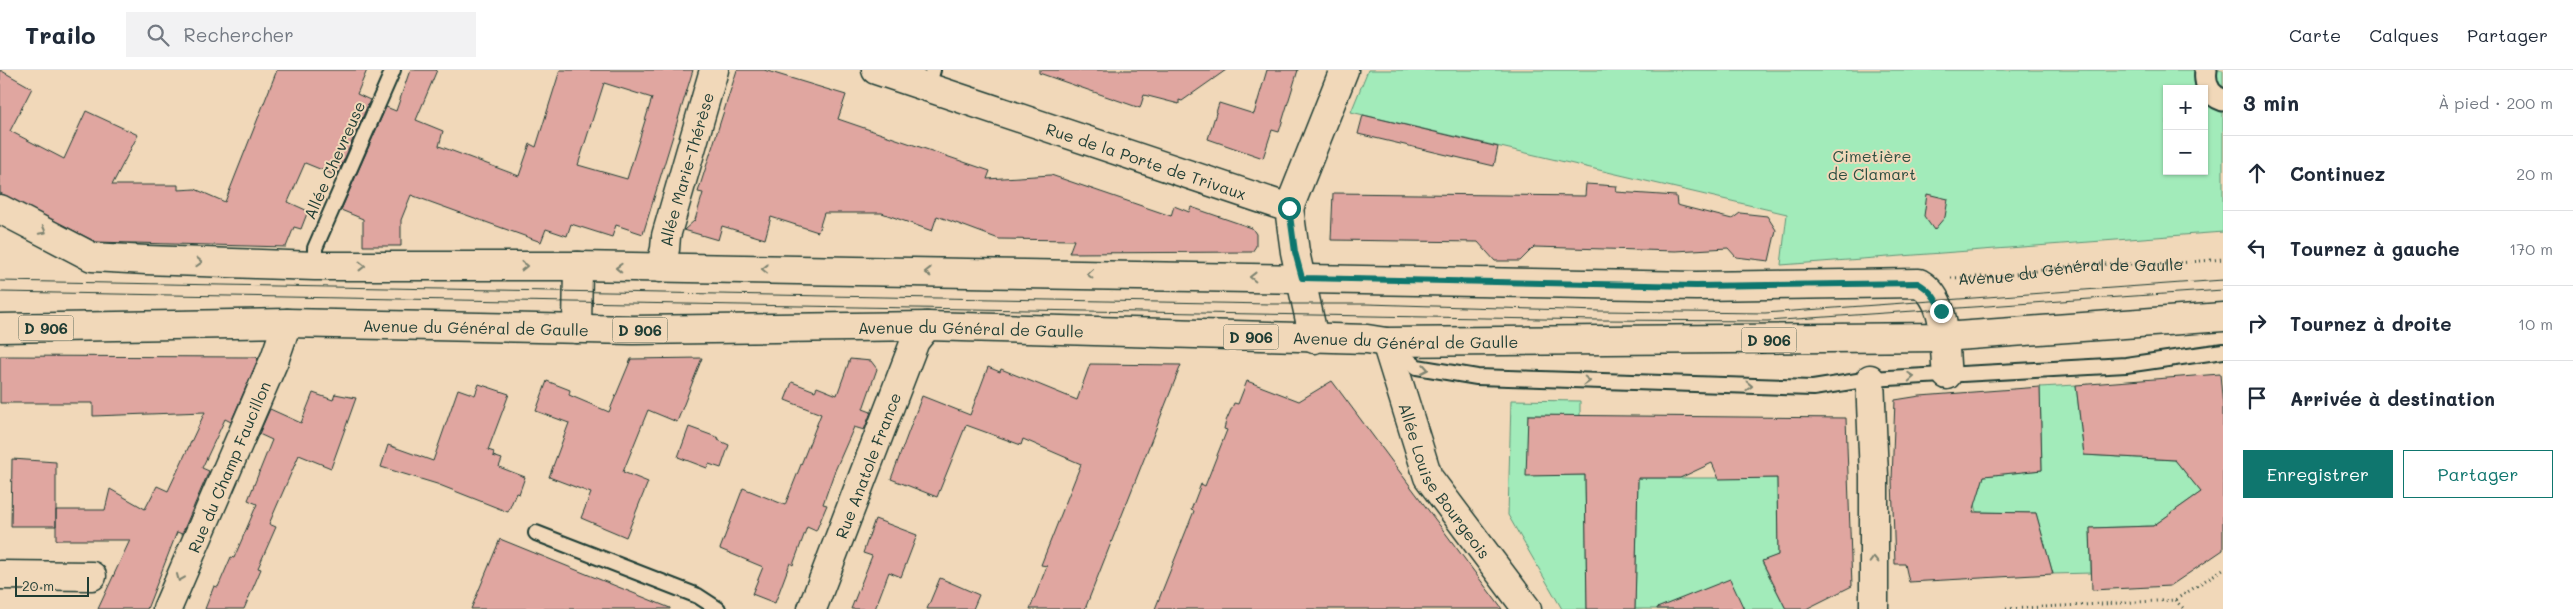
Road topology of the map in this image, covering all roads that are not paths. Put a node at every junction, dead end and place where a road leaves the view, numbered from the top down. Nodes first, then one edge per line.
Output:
1 (393, 70) edge
2 (714, 70) edge
3 (876, 70) edge
4 (1344, 70) edge
5 (2206, 70) edge
6 (930, 79) edge
7 (2223, 100) edge
8 (1289, 208) junction
9 (0, 209) edge
10 (315, 266) junction
11 (578, 266) junction
12 (660, 268) junction
13 (1302, 278) junction
14 (2223, 317) edge
15 (287, 323) junction
16 (928, 326) junction
17 (0, 328) edge
18 (576, 329) junction
19 (1943, 337) junction
20 (1314, 339) junction
21 (1386, 342) junction
22 (2223, 351) edge
23 (1947, 375) junction
24 (1870, 379) junction
25 (536, 533) dead end
26 (0, 575) edge
27 (92, 576) dead end
28 (167, 609) edge
29 (718, 609) edge
30 (812, 609) edge
31 (1527, 609) edge
32 (1874, 609) edge

1 - 10 lane, Allée Chevreuse
2 - 12 street, Allée Marie-Thérèse
3 - 6 street, Rue de la Porte de Trivaux
4 - 8 street
5 - 7 street
6 - 8 street, Rue de la Porte de Trivaux
8 - 13 street
9 -> 10 street
10 -> 11 street
12 -> 11 street
11 - 18 street
13 -> 12 street
13 - 19 street
13 - 20 street
14 - 19 street, Avenue du Général de Gaulle / D 906
15 - 17 street, Avenue du Général de Gaulle / D 906
15 - 18 street, Avenue du Général de Gaulle / D 906
15 -> 28 street, Rue du Champ Faucillon
16 - 18 street, Avenue du Général de Gaulle / D 906
16 - 20 street, Avenue du Général de Gaulle / D 906
16 - 30 street, Rue Anatole France
19 - 21 street, Avenue du Général de Gaulle / D 906
19 - 23 street
20 - 21 street, Avenue du Général de Gaulle / D 906
21 -> 24 lane
21 - 31 street, Allée Louise Bourgeois
22 - 23 lane
24 -> 23 lane
32 -> 24 street
25 - 29 lane
26 - 27 street

